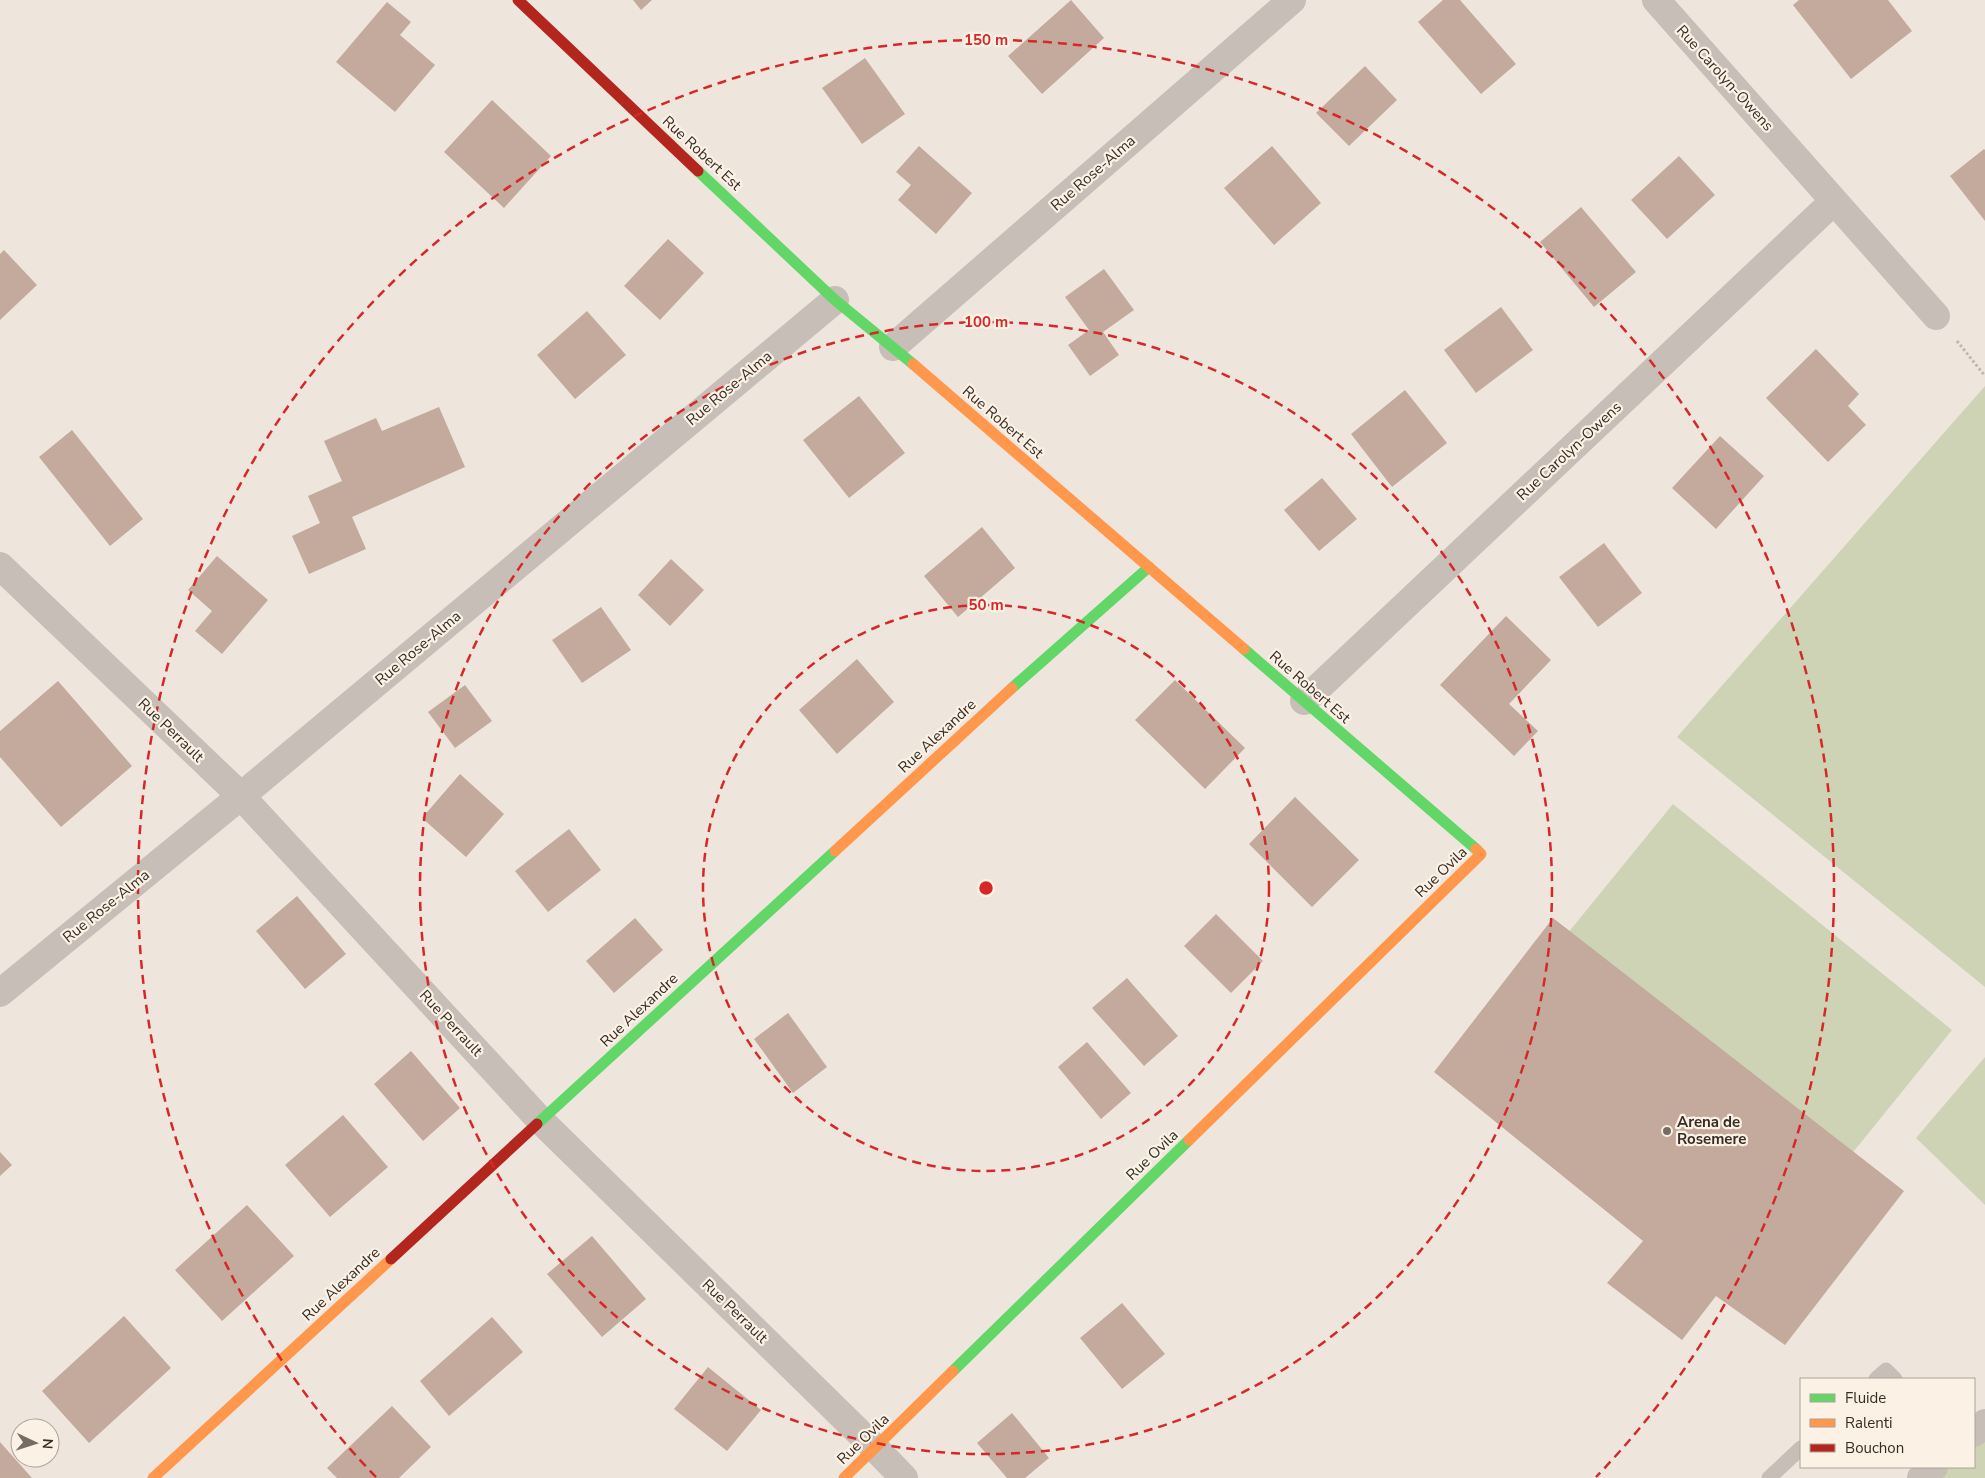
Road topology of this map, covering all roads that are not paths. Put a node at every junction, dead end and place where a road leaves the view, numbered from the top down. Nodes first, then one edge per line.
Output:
1 (518, 0) edge
2 (1292, 0) edge
3 (1656, 0) edge
4 (1834, 201) junction
5 (835, 300) junction
6 (1936, 316) road end
7 (894, 347) junction
8 (0, 566) edge
9 (1149, 567) junction
10 (1304, 701) junction
11 (241, 796) junction
12 (1481, 854) joint
13 (0, 994) edge
14 (541, 1120) junction
15 (1877, 1378) edge
16 (1894, 1378) edge
17 (1985, 1423) edge
18 (1975, 1432) edge
19 (875, 1448) junction
20 (1800, 1449) edge
21 (1933, 1468) edge
22 (153, 1478) edge
23 (844, 1478) edge
24 (904, 1478) edge
25 (1769, 1478) edge
26 (1921, 1478) edge

1 - 5 street, Rue Robert Est
2 - 7 street, Rue Rose-Alma
3 - 4 street, Rue Carolyn-Owens
4 - 6 street, Rue Carolyn-Owens
4 - 10 street, Rue Carolyn-Owens
5 - 7 street, Rue Robert Est
5 - 11 street, Rue Rose-Alma
7 - 9 street, Rue Robert Est
8 - 11 street, Rue Perrault
9 - 10 street, Rue Robert Est
9 - 14 street, Rue Alexandre
10 - 12 street, Rue Robert Est
11 - 13 street, Rue Rose-Alma
11 - 14 street, Rue Perrault
12 - 19 street, Rue Ovila
14 - 19 street, Rue Perrault
14 - 22 street, Rue Alexandre
15 - 16 lane
17 - 18 street
19 - 23 street, Rue Ovila
19 - 24 street, Rue Perrault
20 - 25 lane
21 - 26 street

